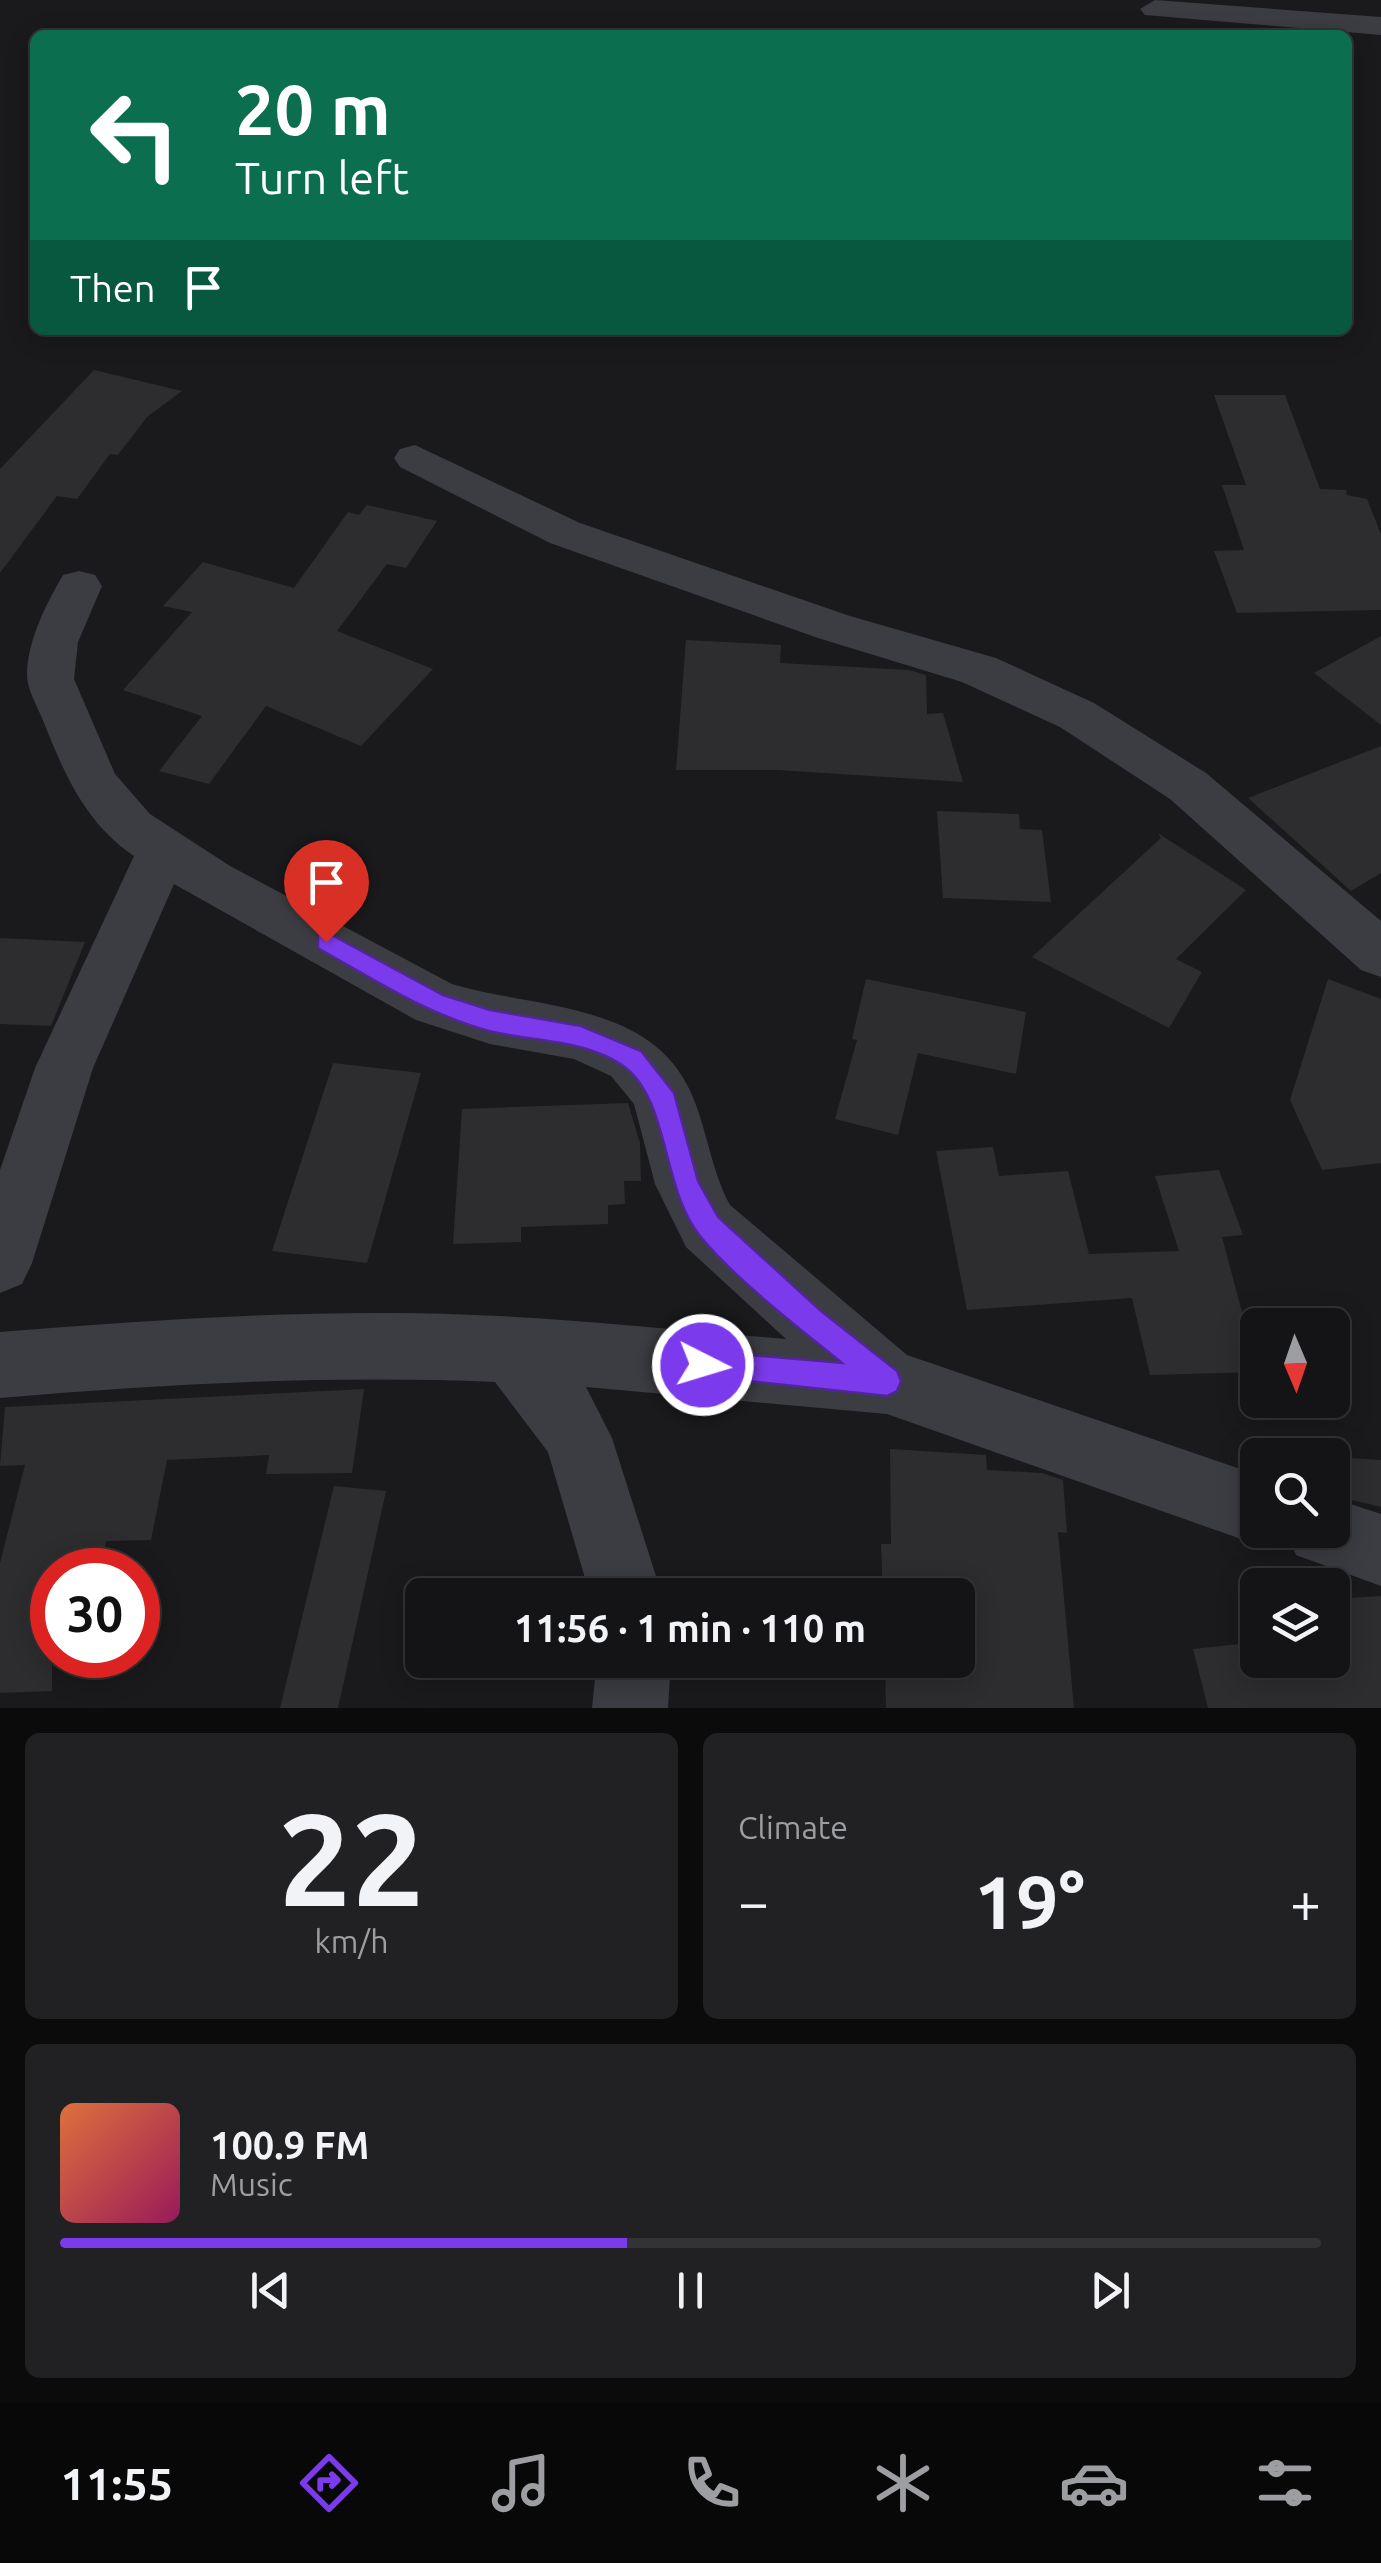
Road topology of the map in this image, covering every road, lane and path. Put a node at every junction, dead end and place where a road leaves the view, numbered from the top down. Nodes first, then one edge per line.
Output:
1 (1156, 10) dead end
2 (1381, 26) edge
3 (415, 458) dead end
4 (79, 586) dead end
5 (163, 850) junction
6 (1381, 954) edge
7 (0, 1262) edge
8 (511, 1350) junction
9 (0, 1365) edge
10 (887, 1381) junction
11 (1240, 1504) edge
12 (1350, 1540) edge
13 (1381, 1550) edge
14 (621, 1578) edge
15 (632, 1678) edge
16 (630, 1708) edge

1 - 2 street
3 - 6 street
4 - 5 street
5 - 7 street
5 - 10 street
8 - 9 street
8 - 10 street
8 - 14 street
10 - 11 street
12 - 13 street
15 - 16 street

